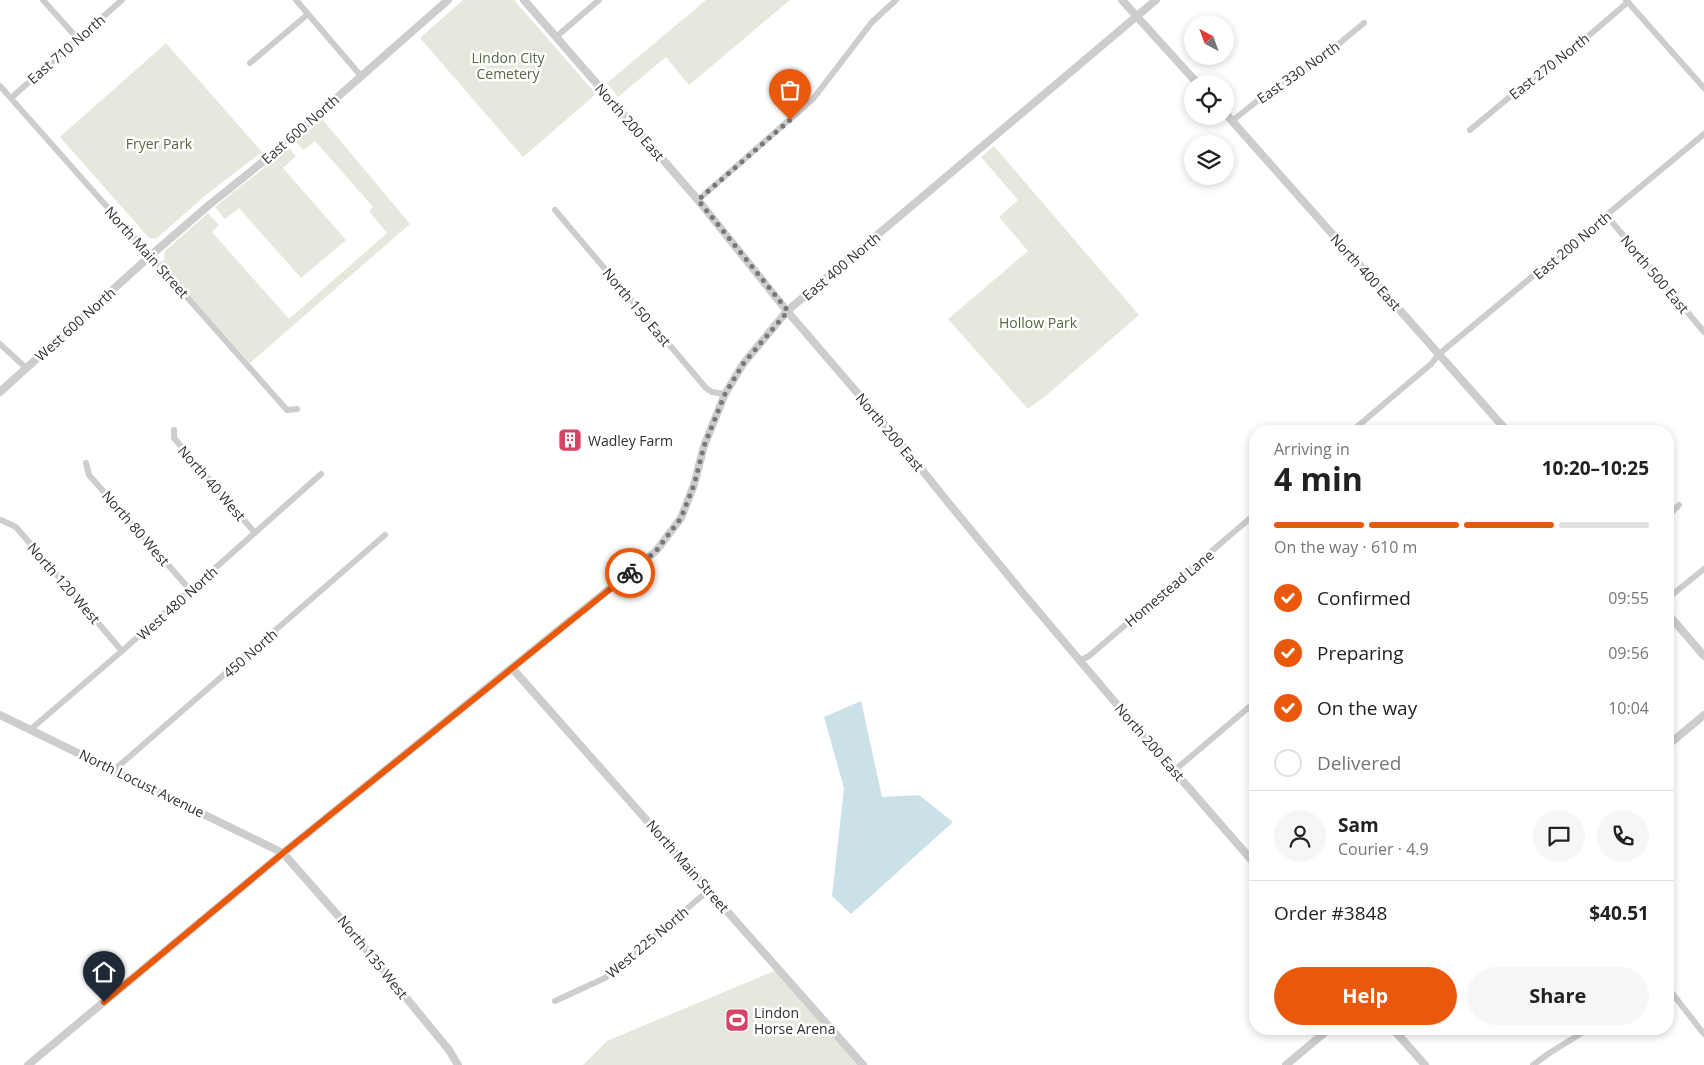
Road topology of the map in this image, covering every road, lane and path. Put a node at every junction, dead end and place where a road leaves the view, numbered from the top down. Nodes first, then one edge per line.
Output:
1 (43, 0) edge
2 (122, 0) edge
3 (296, 0) edge
4 (448, 0) edge
5 (524, 0) edge
6 (599, 0) edge
7 (896, 0) edge
8 (1122, 0) edge
9 (1156, 0) edge
10 (1627, 1) edge
11 (308, 14) junction
12 (1137, 16) junction
13 (1364, 23) dead end
14 (556, 36) junction
15 (78, 39) junction
16 (250, 63) dead end
17 (1190, 75) edge
18 (361, 76) junction
19 (0, 86) edge
20 (1704, 88) edge
21 (11, 98) junction
22 (1234, 120) edge
23 (1234, 124) edge
24 (1470, 130) dead end
25 (1704, 134) edge
26 (698, 200) junction
27 (555, 210) dead end
28 (1607, 216) junction
29 (150, 256) junction
30 (788, 311) junction
31 (1704, 332) edge
32 (0, 344) edge
33 (1439, 354) junction
34 (26, 368) junction
35 (0, 392) edge
36 (725, 394) junction
37 (297, 409) dead end
38 (1359, 425) edge
39 (1502, 425) edge
40 (174, 430) dead end
41 (86, 463) dead end
42 (321, 474) dead end
43 (1679, 505) dead end
44 (1674, 510) edge
45 (1249, 519) edge
46 (1, 520) dead end
47 (255, 533) junction
48 (385, 535) dead end
49 (1704, 569) edge
50 (191, 591) junction
51 (1674, 593) edge
52 (1674, 621) edge
53 (122, 652) junction
54 (1704, 656) edge
55 (1081, 660) junction
56 (512, 668) junction
57 (1249, 707) edge
58 (0, 715) edge
59 (1704, 715) edge
60 (31, 729) junction
61 (1674, 740) edge
62 (114, 770) junction
63 (1175, 770) junction
64 (283, 853) junction
65 (1249, 857) edge
66 (709, 890) junction
67 (1674, 996) edge
68 (555, 1001) dead end
69 (1704, 1034) edge
70 (1322, 1035) edge
71 (1398, 1035) edge
72 (1578, 1035) edge
73 (28, 1065) edge
74 (458, 1065) edge
75 (863, 1065) edge
76 (1286, 1065) edge
77 (1425, 1065) edge
78 (1533, 1065) edge

1 - 15 street
2 - 15 street, East 710 North
3 - 11 street
4 - 18 street, East 600 North
5 - 14 street, North 200 East
6 - 14 street
7 - 26 street
8 - 12 street
9 - 12 street, East 400 North
10 - 20 street
10 - 24 street, East 270 North
11 - 16 street
11 - 18 street
12 - 17 street
12 - 30 street, East 400 North
13 - 22 street, East 330 North
14 - 26 street, North 200 East
15 - 21 street, East 710 North
18 - 29 street, East 600 North
19 - 21 street, North Main Street
21 - 29 street, North Main Street
23 - 33 street, North 400 East
25 - 28 street, East 200 North
26 - 30 street, North 200 East
27 - 36 street, North 150 East
28 - 31 street, North 500 East
28 - 33 street, East 200 North
29 - 34 street, West 600 North
29 - 37 street, North Main Street
30 - 36 street, East 400 North
30 - 55 street, North 200 East
32 - 34 street
33 - 38 street
33 - 39 street, North 400 East
34 - 35 street, West 600 North
36 - 56 street, East 400 North
40 - 47 street, North 40 West
41 - 50 street, North 80 West
42 - 47 street, West 480 North
43 - 44 street
45 - 55 street, Homestead Lane
46 - 53 street, North 120 West
47 - 50 street, West 480 North
48 - 62 street, 450 North
49 - 51 street
50 - 53 street, West 480 North
52 - 54 street
53 - 60 street, West 480 North
55 - 63 street, North 200 East
56 - 64 street, East 400 North
56 - 66 street, North Main Street
57 - 63 street
58 - 60 street, North Locust Avenue
59 - 61 street
60 - 62 street, North Locust Avenue
62 - 64 street, North Locust Avenue
63 - 65 street, North 200 East
64 - 73 street, East 400 North
64 - 74 street, North 135 West
66 - 68 street, West 225 North
66 - 75 street, North Main Street
67 - 69 street
70 - 76 street
71 - 77 street
72 - 78 street

